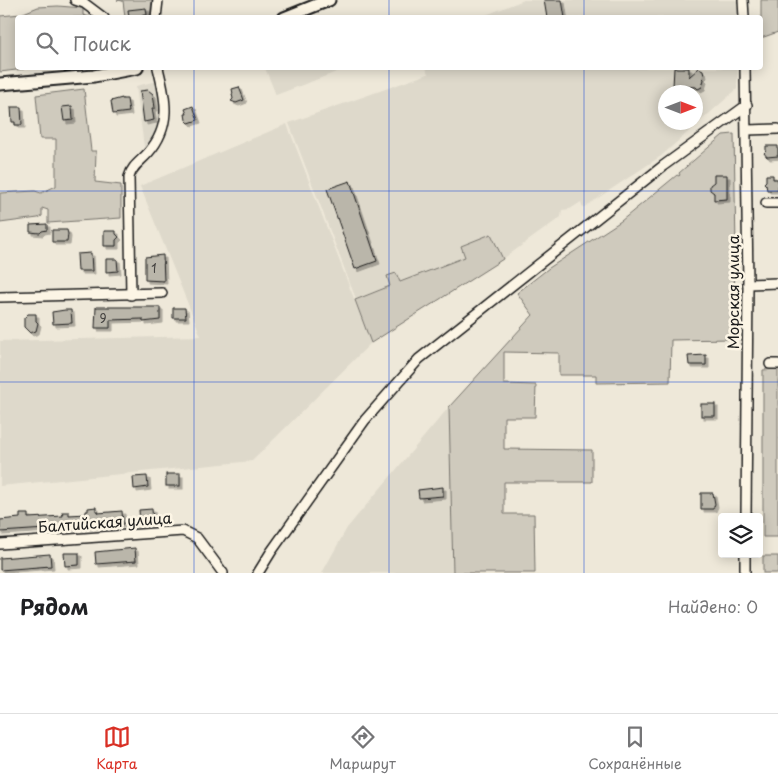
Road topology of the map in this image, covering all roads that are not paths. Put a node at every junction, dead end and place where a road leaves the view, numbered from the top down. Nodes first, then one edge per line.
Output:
1 (75, 0) edge
2 (158, 0) edge
3 (329, 0) edge
4 (743, 0) edge
5 (100, 15) edge
6 (156, 15) edge
7 (292, 15) edge
8 (744, 15) edge
9 (117, 70) edge
10 (159, 70) edge
11 (746, 70) edge
12 (0, 84) edge
13 (747, 105) junction
14 (778, 129) edge
15 (747, 130) junction
16 (766, 203) dead end
17 (778, 203) edge
18 (778, 283) edge
19 (748, 284) junction
20 (162, 293) dead end
21 (131, 294) junction
22 (0, 297) edge
23 (746, 513) edge
24 (0, 544) edge
25 (746, 558) edge
26 (223, 573) edge
27 (258, 573) edge
28 (745, 573) edge

1 - 5 street
2 - 6 street
3 - 7 main road
4 - 8 street
9 - 12 main road
10 - 21 street
11 - 13 street, Морская улица
13 - 15 street, Морская улица
13 - 27 street
14 - 15 street
15 - 19 street, Морская улица
16 - 17 street
18 - 19 street
19 - 23 street, Морская улица
20 - 21 street
21 - 22 street
24 - 26 street, Балтийская улица
25 - 28 street

